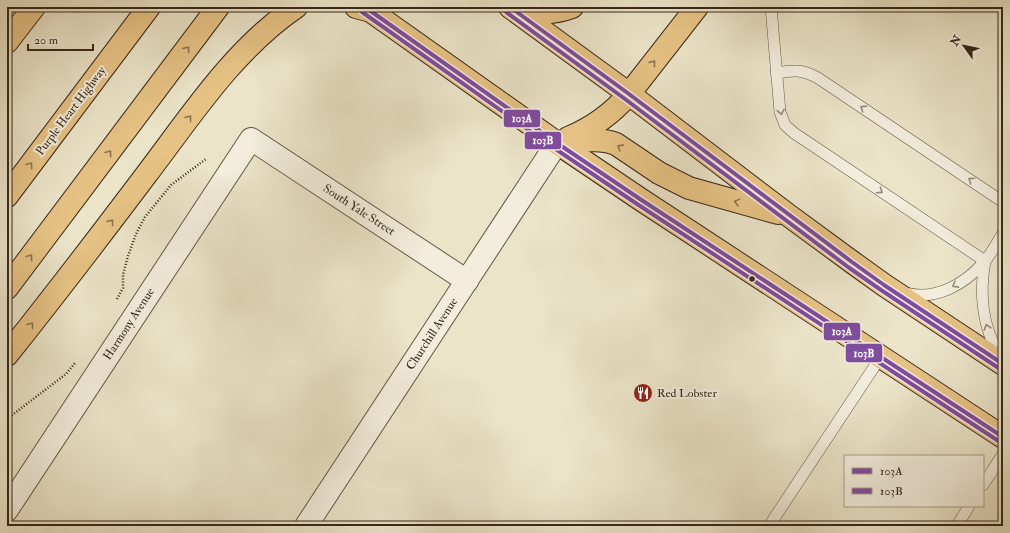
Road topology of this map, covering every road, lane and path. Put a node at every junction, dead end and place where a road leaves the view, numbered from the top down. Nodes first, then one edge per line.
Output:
1 (34, 7) edge
2 (149, 7) edge
3 (218, 7) edge
4 (296, 7) edge
5 (511, 7) edge
6 (572, 7) edge
7 (697, 7) edge
8 (771, 7) edge
9 (364, 8) edge
10 (7, 42) edge
11 (776, 73) junction
12 (629, 94) junction
13 (251, 139) joint
14 (557, 143) junction
15 (206, 159) dead end
16 (7, 196) edge
17 (1003, 202) edge
18 (788, 215) junction
19 (1003, 233) edge
20 (985, 261) junction
21 (467, 281) junction
22 (884, 285) junction
23 (7, 288) edge
24 (116, 302) dead end
25 (7, 355) edge
26 (80, 358) dead end
27 (880, 358) junction
28 (1003, 363) edge
29 (7, 419) edge
30 (1003, 437) edge
31 (1003, 454) edge
32 (984, 483) edge
33 (968, 507) edge
34 (7, 510) edge
35 (306, 526) edge
36 (769, 526) edge
37 (957, 526) edge

1 - 10 main road
16 -> 2 main road, Purple Heart Highway
23 -> 3 main road
25 -> 4 main road
5 - 6 main road
5 - 12 main road
12 -> 7 main road
8 - 11 lane
9 - 14 main road
17 -> 11 lane
11 -> 20 lane
12 - 14 main road
12 - 18 main road
13 - 21 street, South Yale Street
13 - 34 street, Harmony Avenue
18 -> 14 main road
14 - 21 street, Churchill Avenue
14 - 27 main road
15 - 24 path
18 - 22 main road
19 - 20 lane
20 -> 22 lane
28 -> 20 lane
21 - 35 street, Churchill Avenue
22 - 28 main road
26 - 29 path
27 - 30 main road
27 - 36 lane
31 - 32 lane
33 - 37 lane

